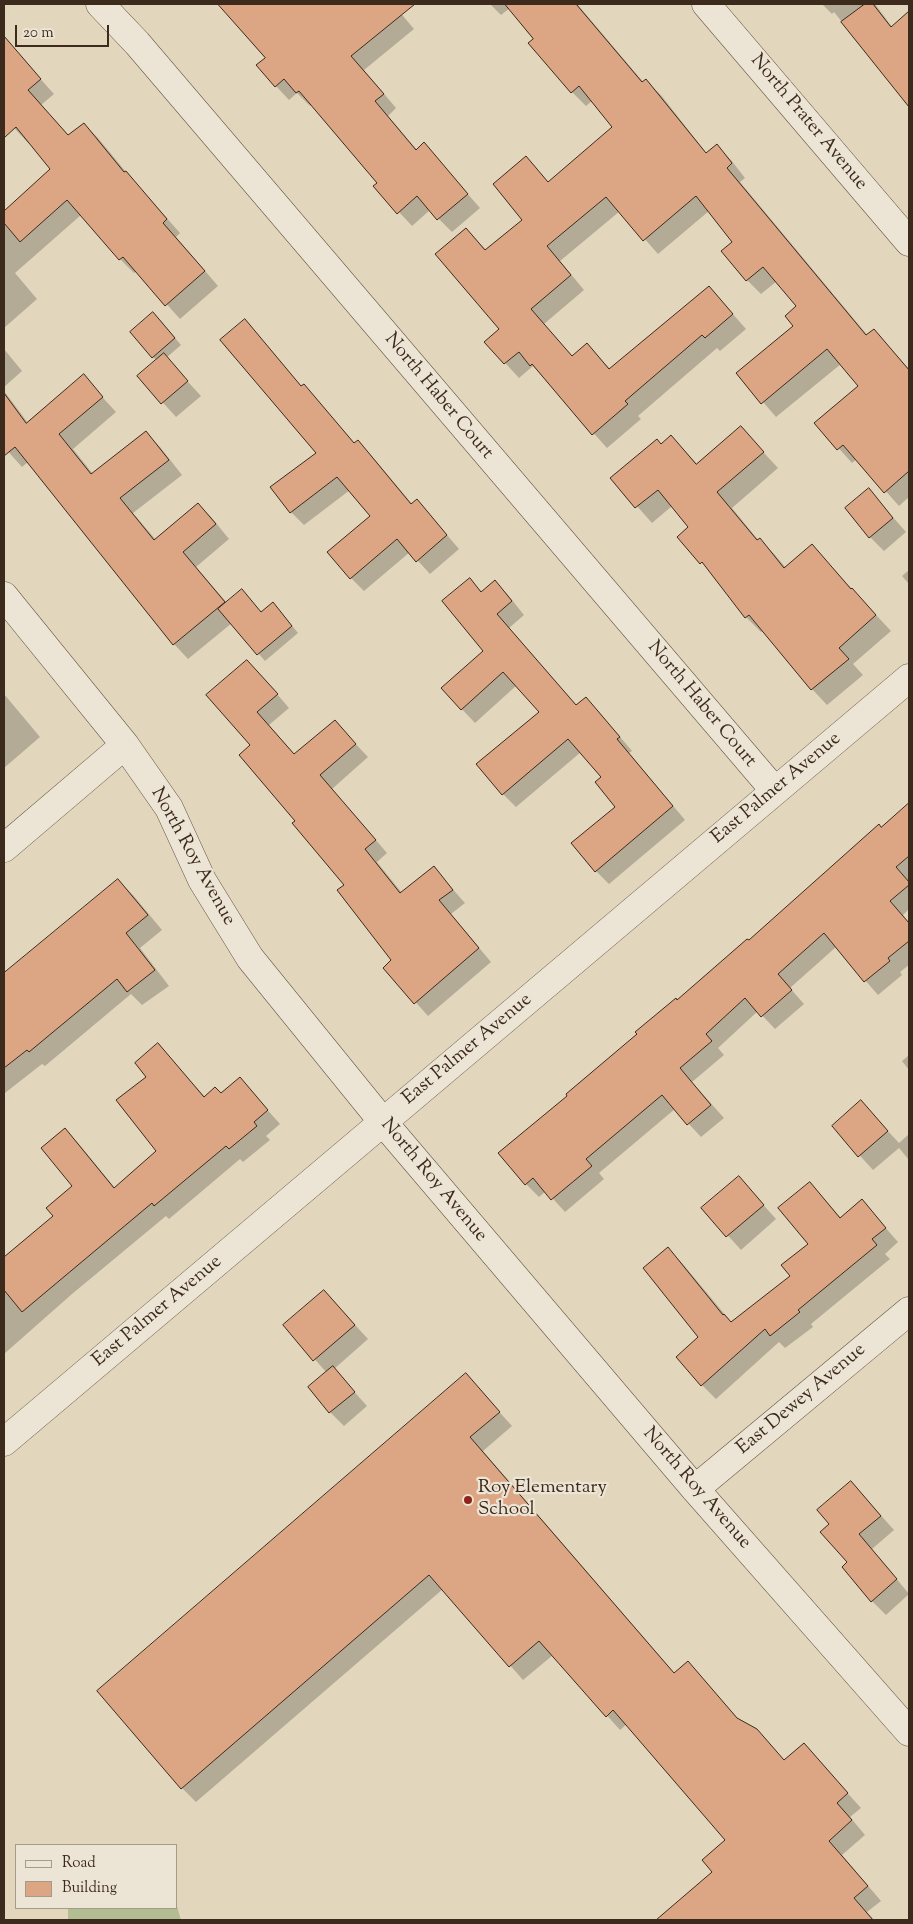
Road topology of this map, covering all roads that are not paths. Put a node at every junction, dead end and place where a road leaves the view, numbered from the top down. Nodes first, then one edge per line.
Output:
1 (100, 4) edge
2 (706, 4) edge
3 (909, 242) edge
4 (4, 596) edge
5 (909, 678) edge
6 (125, 745) junction
7 (774, 791) junction
8 (4, 848) edge
9 (383, 1122) junction
10 (909, 1310) edge
11 (4, 1442) edge
12 (696, 1489) junction
13 (909, 1732) edge

1 - 7 street, North Haber Court
2 - 3 street, North Prater Avenue
4 - 6 street, North Roy Avenue
5 - 7 street, East Palmer Avenue
6 - 8 street
6 - 9 street, North Roy Avenue
7 - 9 street, East Palmer Avenue
9 - 11 street, East Palmer Avenue
9 - 12 street, North Roy Avenue
10 - 12 street, East Dewey Avenue
12 - 13 street, North Roy Avenue

